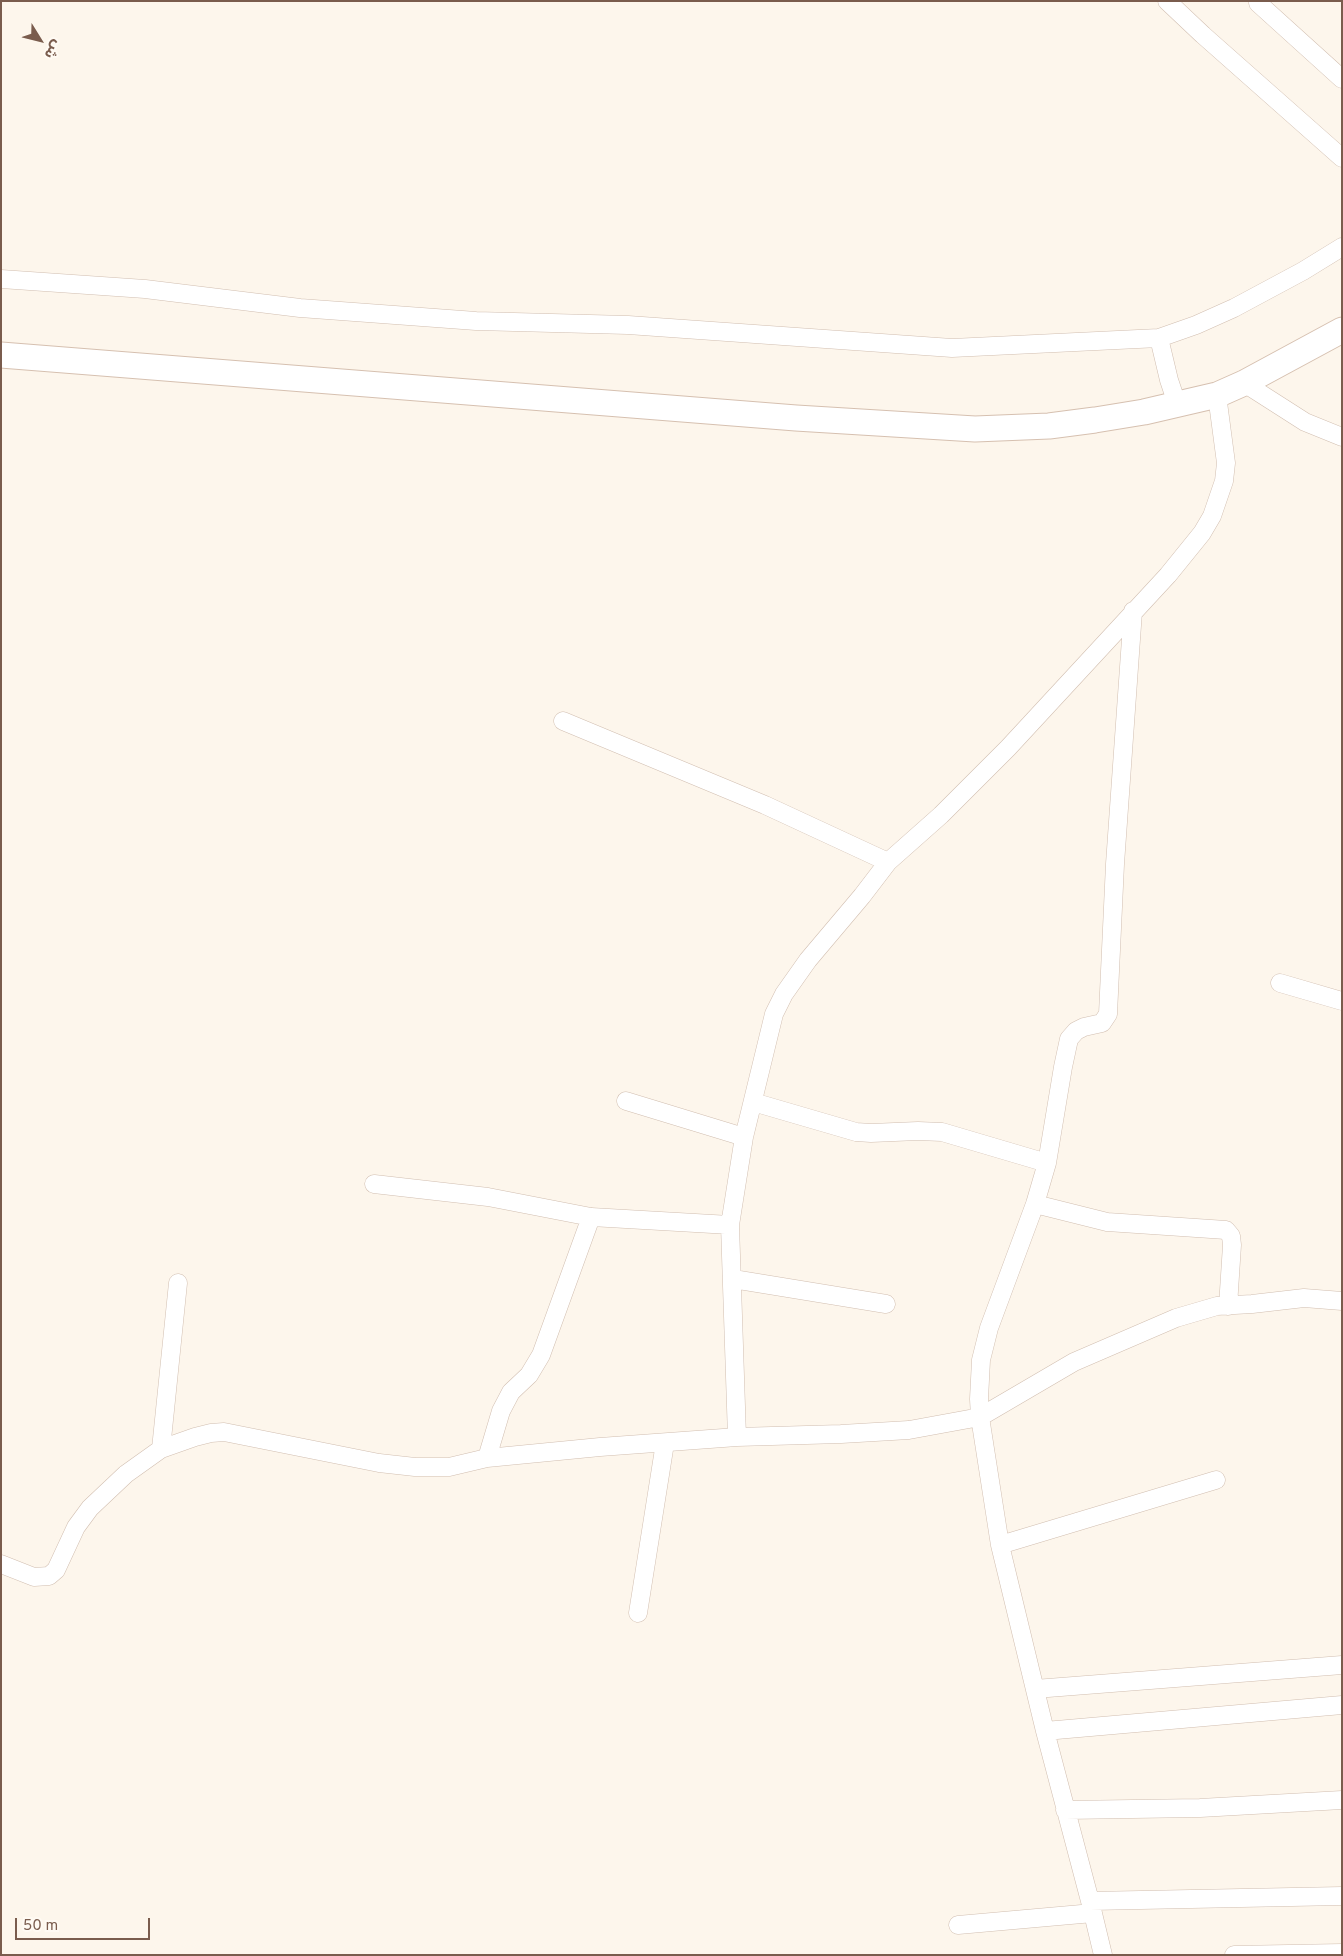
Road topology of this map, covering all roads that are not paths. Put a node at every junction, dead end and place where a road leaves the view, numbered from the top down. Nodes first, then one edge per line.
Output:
1 (1166, 1) edge
2 (1258, 3) dead end
3 (1342, 79) edge
4 (1342, 158) edge
5 (1342, 248) edge
6 (1, 279) edge
7 (1342, 330) edge
8 (1161, 346) junction
9 (1, 355) edge
10 (1244, 383) junction
11 (1217, 395) junction
12 (1178, 404) junction
13 (1342, 438) edge
14 (1133, 612) junction
15 (563, 722) dead end
16 (888, 862) junction
17 (1280, 983) dead end
18 (1342, 1001) edge
19 (626, 1101) dead end
20 (753, 1102) junction
21 (744, 1137) junction
22 (1047, 1163) junction
23 (374, 1184) dead end
24 (1035, 1204) junction
25 (591, 1217) junction
26 (730, 1225) junction
27 (733, 1279) junction
28 (178, 1283) dead end
29 (1342, 1301) edge
30 (886, 1304) dead end
31 (1228, 1306) junction
32 (980, 1417) junction
33 (737, 1437) junction
34 (665, 1443) junction
35 (161, 1449) junction
36 (487, 1458) junction
37 (1216, 1480) dead end
38 (1000, 1546) junction
39 (1, 1564) edge
40 (638, 1613) dead end
41 (1342, 1665) edge
42 (1035, 1689) junction
43 (1342, 1705) edge
44 (1045, 1731) junction
45 (1342, 1800) edge
46 (1065, 1810) junction
47 (1342, 1896) edge
48 (1092, 1907) junction
49 (958, 1925) dead end
50 (1342, 1953) edge
51 (1103, 1955) edge
52 (1234, 1955) edge

1 - 4 street
2 - 3 street
5 - 8 street
6 - 8 street
7 - 10 street
8 - 12 street
9 - 12 street
10 - 11 street
10 - 13 street
11 - 12 street
11 - 14 street
14 - 16 street
14 - 22 street
15 - 16 street
16 - 20 street
17 - 18 street
19 - 21 street
20 - 21 street
20 - 22 street
21 - 26 street
22 - 24 street
23 - 25 street
24 - 31 street
24 - 32 street
25 - 26 street
25 - 36 street
26 - 27 street
27 - 30 street
27 - 33 street
28 - 35 street
29 - 31 street
31 - 32 street
32 - 33 street
32 - 38 street
33 - 34 street
34 - 36 street
34 - 40 street
35 - 36 street
35 - 39 street
37 - 38 street
38 - 42 street
41 - 42 street
42 - 44 street
43 - 44 street
44 - 46 street
45 - 46 street
46 - 48 street
47 - 48 street
48 - 49 street
48 - 51 street
50 - 52 street

